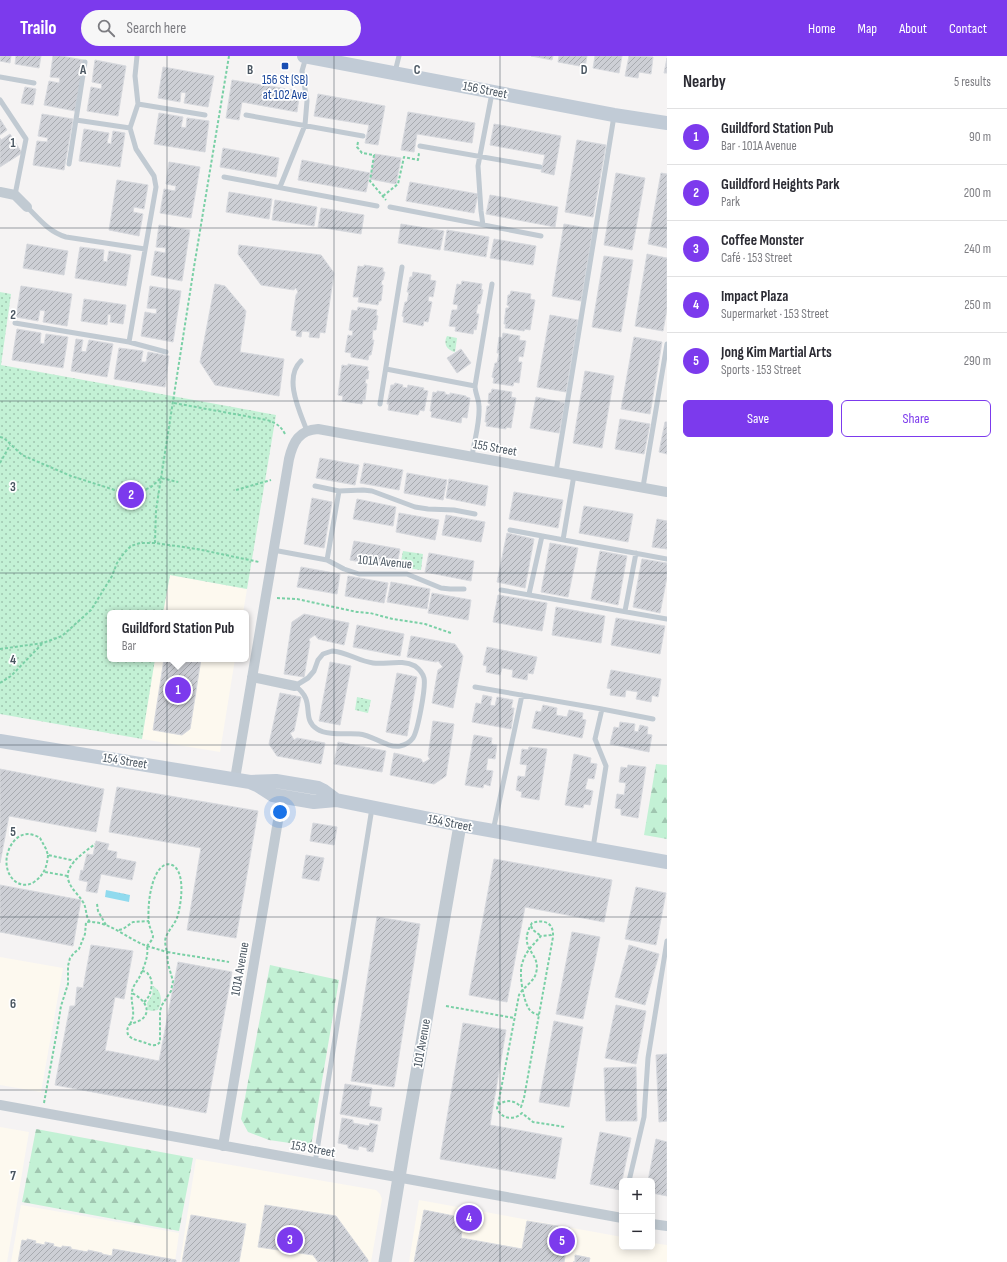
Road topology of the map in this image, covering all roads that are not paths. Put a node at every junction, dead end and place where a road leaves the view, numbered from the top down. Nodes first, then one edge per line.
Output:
1 (137, 56) edge
2 (305, 56) edge
3 (399, 56) edge
4 (85, 62) dead end
5 (395, 73) junction
6 (0, 77) edge
7 (34, 82) dead end
8 (492, 92) junction
9 (0, 100) edge
10 (138, 104) junction
11 (205, 115) dead end
12 (246, 115) dead end
13 (614, 115) junction
14 (76, 120) junction
15 (667, 123) edge
16 (305, 125) junction
17 (130, 128) junction
18 (361, 136) road end
19 (420, 146) road end
20 (479, 156) junction
21 (69, 164) dead end
22 (540, 167) dead end
23 (224, 177) dead end
24 (280, 187) junction
25 (0, 192) edge
26 (15, 195) junction
27 (377, 206) dead end
28 (27, 207) joint
29 (390, 207) dead end
30 (483, 225) junction
31 (541, 236) dead end
32 (145, 249) junction
33 (402, 266) dead end
34 (492, 284) dead end
35 (15, 324) dead end
36 (129, 342) junction
37 (667, 344) edge
38 (166, 352) dead end
39 (301, 361) dead end
40 (386, 369) junction
41 (475, 386) junction
42 (380, 404) dead end
43 (307, 431) junction
44 (472, 457) junction
45 (556, 472) junction
46 (574, 475) junction
47 (314, 486) dead end
48 (643, 488) junction
49 (339, 491) junction
50 (667, 492) edge
51 (475, 514) dead end
52 (510, 530) dead end
53 (542, 536) junction
54 (563, 540) junction
55 (273, 550) junction
56 (636, 553) junction
57 (667, 559) edge
58 (327, 560) junction
59 (464, 588) dead end
60 (501, 590) dead end
61 (529, 594) junction
62 (625, 611) junction
63 (667, 619) edge
64 (252, 677) junction
65 (295, 686) junction
66 (475, 686) dead end
67 (522, 695) junction
68 (602, 708) junction
69 (653, 719) dead end
70 (0, 741) edge
71 (235, 779) junction
72 (250, 782) junction
73 (282, 797) junction
74 (336, 800) junction
75 (372, 807) junction
76 (460, 825) junction
77 (493, 831) junction
78 (592, 849) junction
79 (667, 862) edge
80 (667, 941) edge
81 (0, 1104) edge
82 (223, 1146) junction
83 (315, 1163) junction
84 (399, 1178) junction
85 (630, 1178) edge
86 (619, 1216) edge
87 (655, 1224) edge
88 (667, 1226) edge
89 (385, 1262) edge

1 - 10 lane
2 - 5 main road, 156 Street
2 - 16 lane
3 - 5 lane
4 - 14 lane
5 - 8 main road, 156 Street
6 - 7 lane
8 - 13 main road, 156 Street
8 - 20 lane
9 - 26 lane
10 - 11 lane
10 - 17 lane
12 - 16 lane
13 - 15 main road, 156 Street
13 - 45 lane
14 - 17 lane
14 - 21 lane
16 - 18 lane
16 - 24 lane
17 - 32 lane
19 - 20 lane
20 - 22 lane
20 - 30 lane
23 - 24 lane
24 - 27 lane
25 - 26 street
26 - 28 street
28 - 32 lane
29 - 30 lane
30 - 31 lane
32 - 36 lane
33 - 40 lane
34 - 41 lane
35 - 36 lane
36 - 38 lane
37 - 48 lane
39 - 43 lane
40 - 41 lane
40 - 42 lane
41 - 44 lane
43 - 44 street, 155 Street
43 - 55 street
44 - 45 street, 155 Street
45 - 46 street, 155 Street
46 - 48 street, 155 Street
46 - 54 lane
47 - 49 lane
48 - 50 street, 155 Street
49 - 51 lane
49 - 58 lane
52 - 53 lane
53 - 54 lane
53 - 61 lane
54 - 56 lane
55 - 58 lane, 101A Avenue
55 - 64 street
56 - 57 lane
56 - 62 lane
58 - 59 lane, 101A Avenue
60 - 61 lane
61 - 62 lane
62 - 63 lane
64 - 65 street
64 - 71 street
65 - 65 lane
66 - 67 lane
67 - 68 lane
67 - 77 lane
68 - 69 lane
68 - 78 lane
70 - 71 main road, 154 Street
71 - 72 main road, 154 Street
72 - 73 main road, 154 Street
72 - 74 main road, 154 Street
73 - 74 main road, 154 Street
73 - 82 street, 101A Avenue
74 - 75 main road, 154 Street
75 - 76 main road, 154 Street
75 - 83 lane
76 - 77 main road, 154 Street
76 - 84 street, 101 Avenue
77 - 78 main road, 154 Street
78 - 79 main road, 154 Street
80 - 85 lane
81 - 82 street, 153 Street
82 - 83 street, 153 Street
83 - 84 street, 153 Street
84 - 86 street, 153 Street
84 - 89 street, 101 Avenue
87 - 88 street

